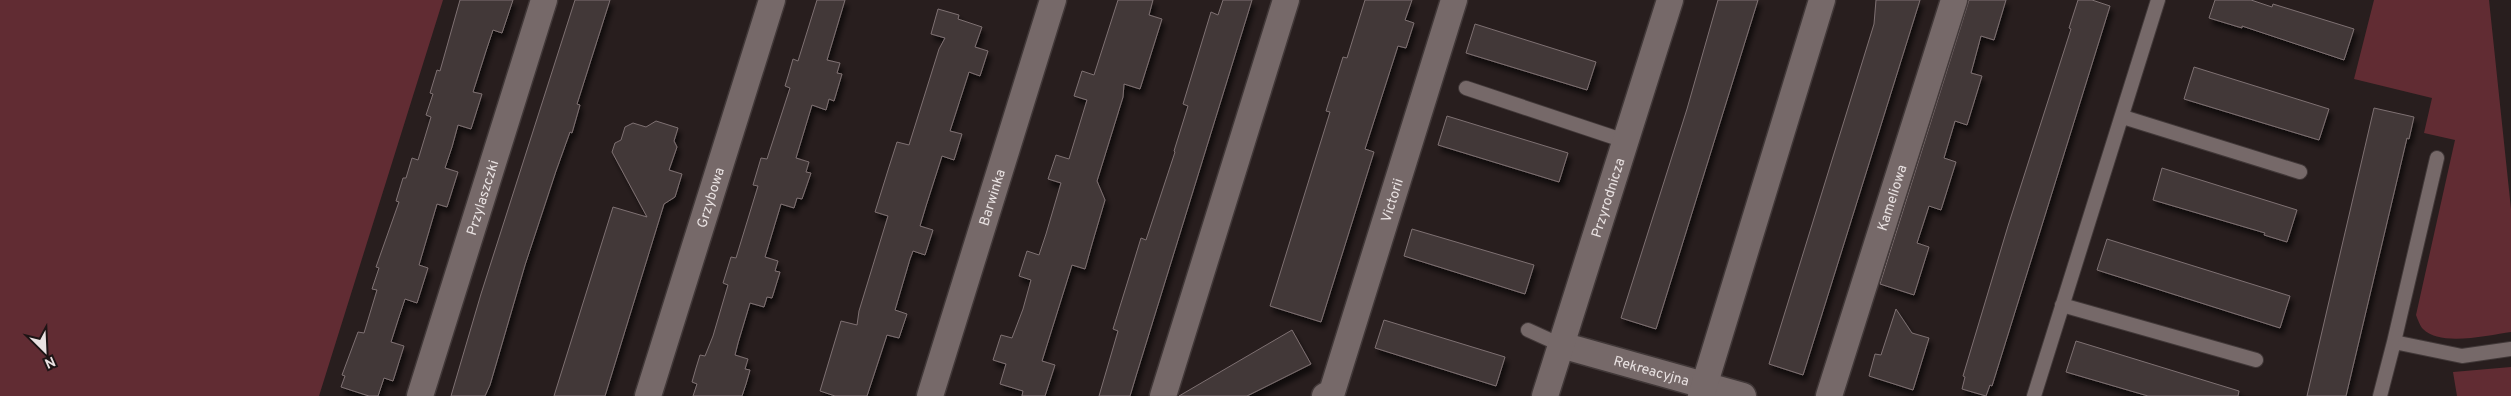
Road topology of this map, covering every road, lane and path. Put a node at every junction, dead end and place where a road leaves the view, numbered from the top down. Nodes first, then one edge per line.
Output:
1 (544, 0) edge
2 (772, 0) edge
3 (1053, 0) edge
4 (1286, 0) edge
5 (1454, 0) edge
6 (1670, 0) edge
7 (1822, 0) edge
8 (1954, 0) edge
9 (2158, 0) edge
10 (1466, 88) dead end
11 (2123, 117) junction
12 (1625, 141) junction
13 (2437, 158) dead end
14 (2300, 172) dead end
15 (2062, 305) junction
16 (1528, 330) dead end
17 (2394, 342) junction
18 (1561, 345) junction
19 (2511, 349) edge
20 (2256, 360) dead end
21 (1703, 390) edge
22 (420, 396) edge
23 (648, 396) edge
24 (930, 396) edge
25 (1163, 396) edge
26 (1324, 396) edge
27 (1545, 396) edge
28 (1743, 396) edge
29 (1830, 396) edge
30 (2034, 396) edge
31 (2380, 396) edge

1 - 22 street, Przylaszczki
2 - 23 street, Grzybowa
3 - 24 street, Barwinka
4 - 25 street
5 - 26 street, Victorii
6 - 12 street, Przyrodnicza
7 - 21 street
8 - 29 street, Kameliowa
9 - 11 lane
10 - 12 lane
11 - 14 lane
11 - 15 lane
12 - 18 street, Przyrodnicza
13 - 17 lane
15 - 20 lane
15 - 30 lane
16 - 18 lane
17 - 19 lane
17 - 31 lane
18 - 21 street, Rekreacyjna
18 - 27 street, Przyrodnicza
21 - 28 street, Rekreacyjna

